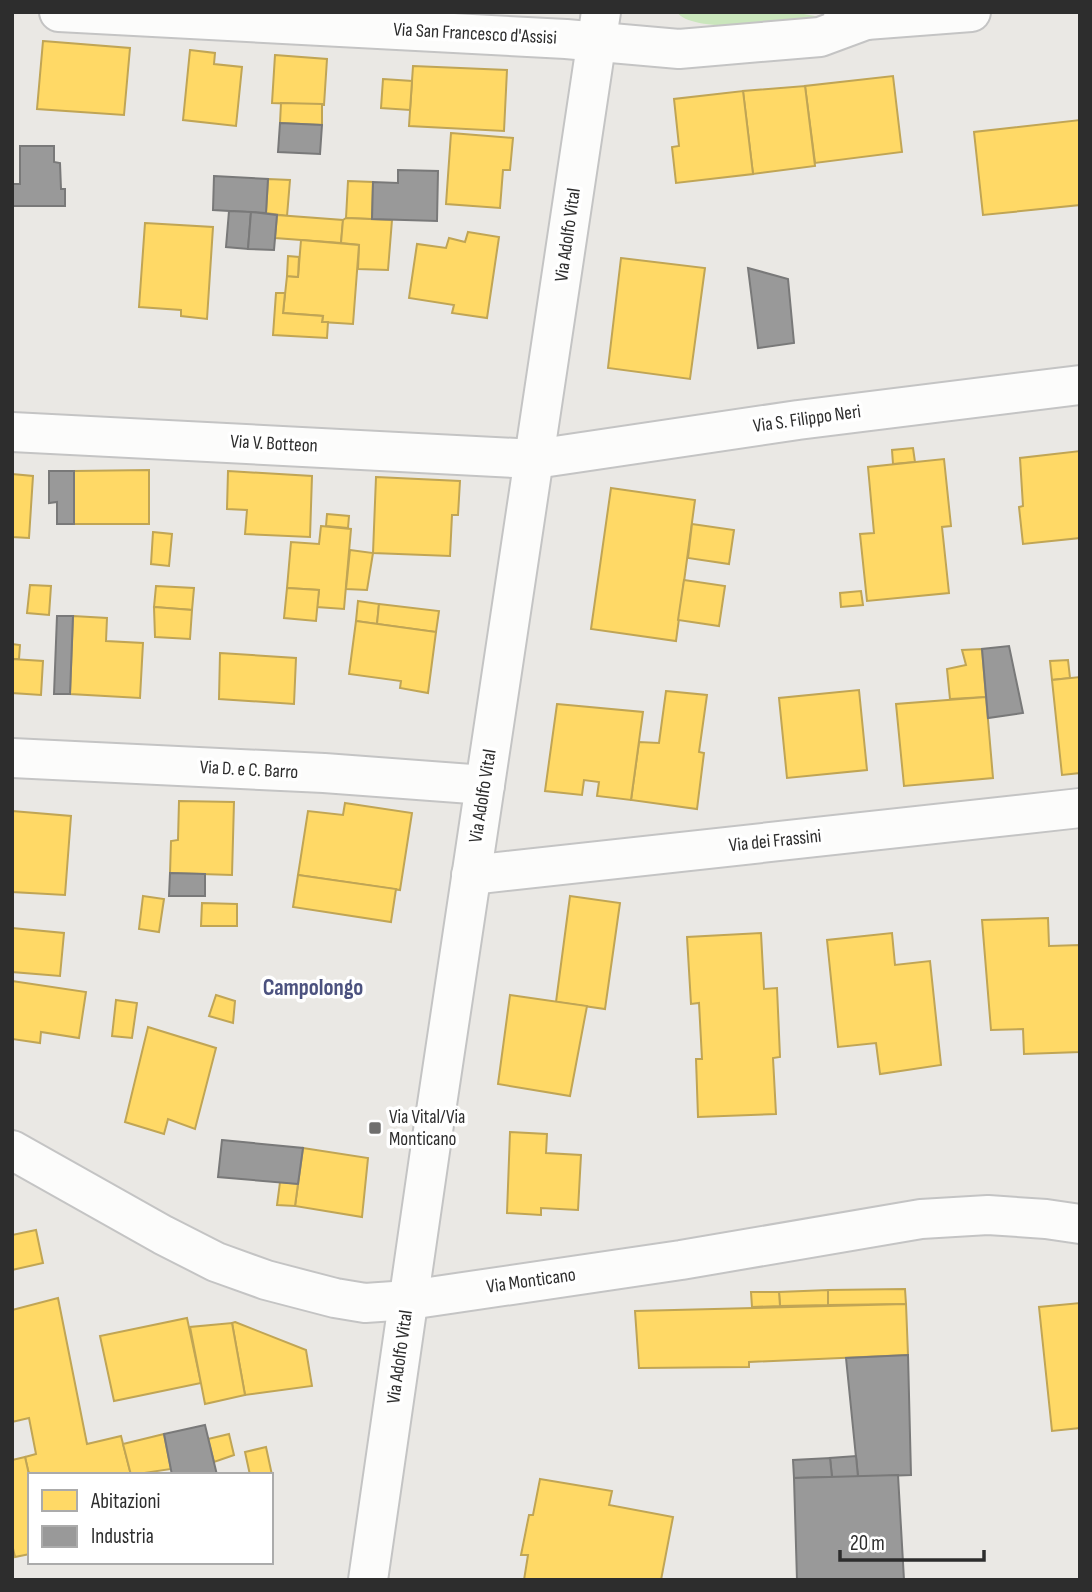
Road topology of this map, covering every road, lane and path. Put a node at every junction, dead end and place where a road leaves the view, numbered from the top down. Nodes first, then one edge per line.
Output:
1 (59, 12) edge
2 (971, 12) edge
3 (855, 16) edge
4 (599, 27) edge
5 (1080, 385) edge
6 (12, 432) edge
7 (535, 459) junction
8 (12, 758) edge
9 (485, 785) junction
10 (1080, 808) edge
11 (471, 875) junction
12 (12, 1150) edge
13 (1080, 1224) edge
14 (409, 1300) junction
15 (368, 1580) edge

1 - 4 street, Via San Francesco d'Assisi
2 - 3 street, Via San Francesco d'Assisi
3 - 4 street, Via San Francesco d'Assisi
4 - 7 street, Via Adolfo Vital
5 - 7 street, Via S. Filippo Neri
6 - 7 street, Via V. Botteon
7 - 9 street, Via Adolfo Vital
8 - 9 street, Via D. e C. Barro
9 - 11 street, Via Adolfo Vital
10 - 11 street, Via dei Frassini
11 - 14 street, Via Adolfo Vital
12 - 14 street, Via Monticano
13 - 14 street, Via Monticano
14 - 15 street, Via Adolfo Vital

